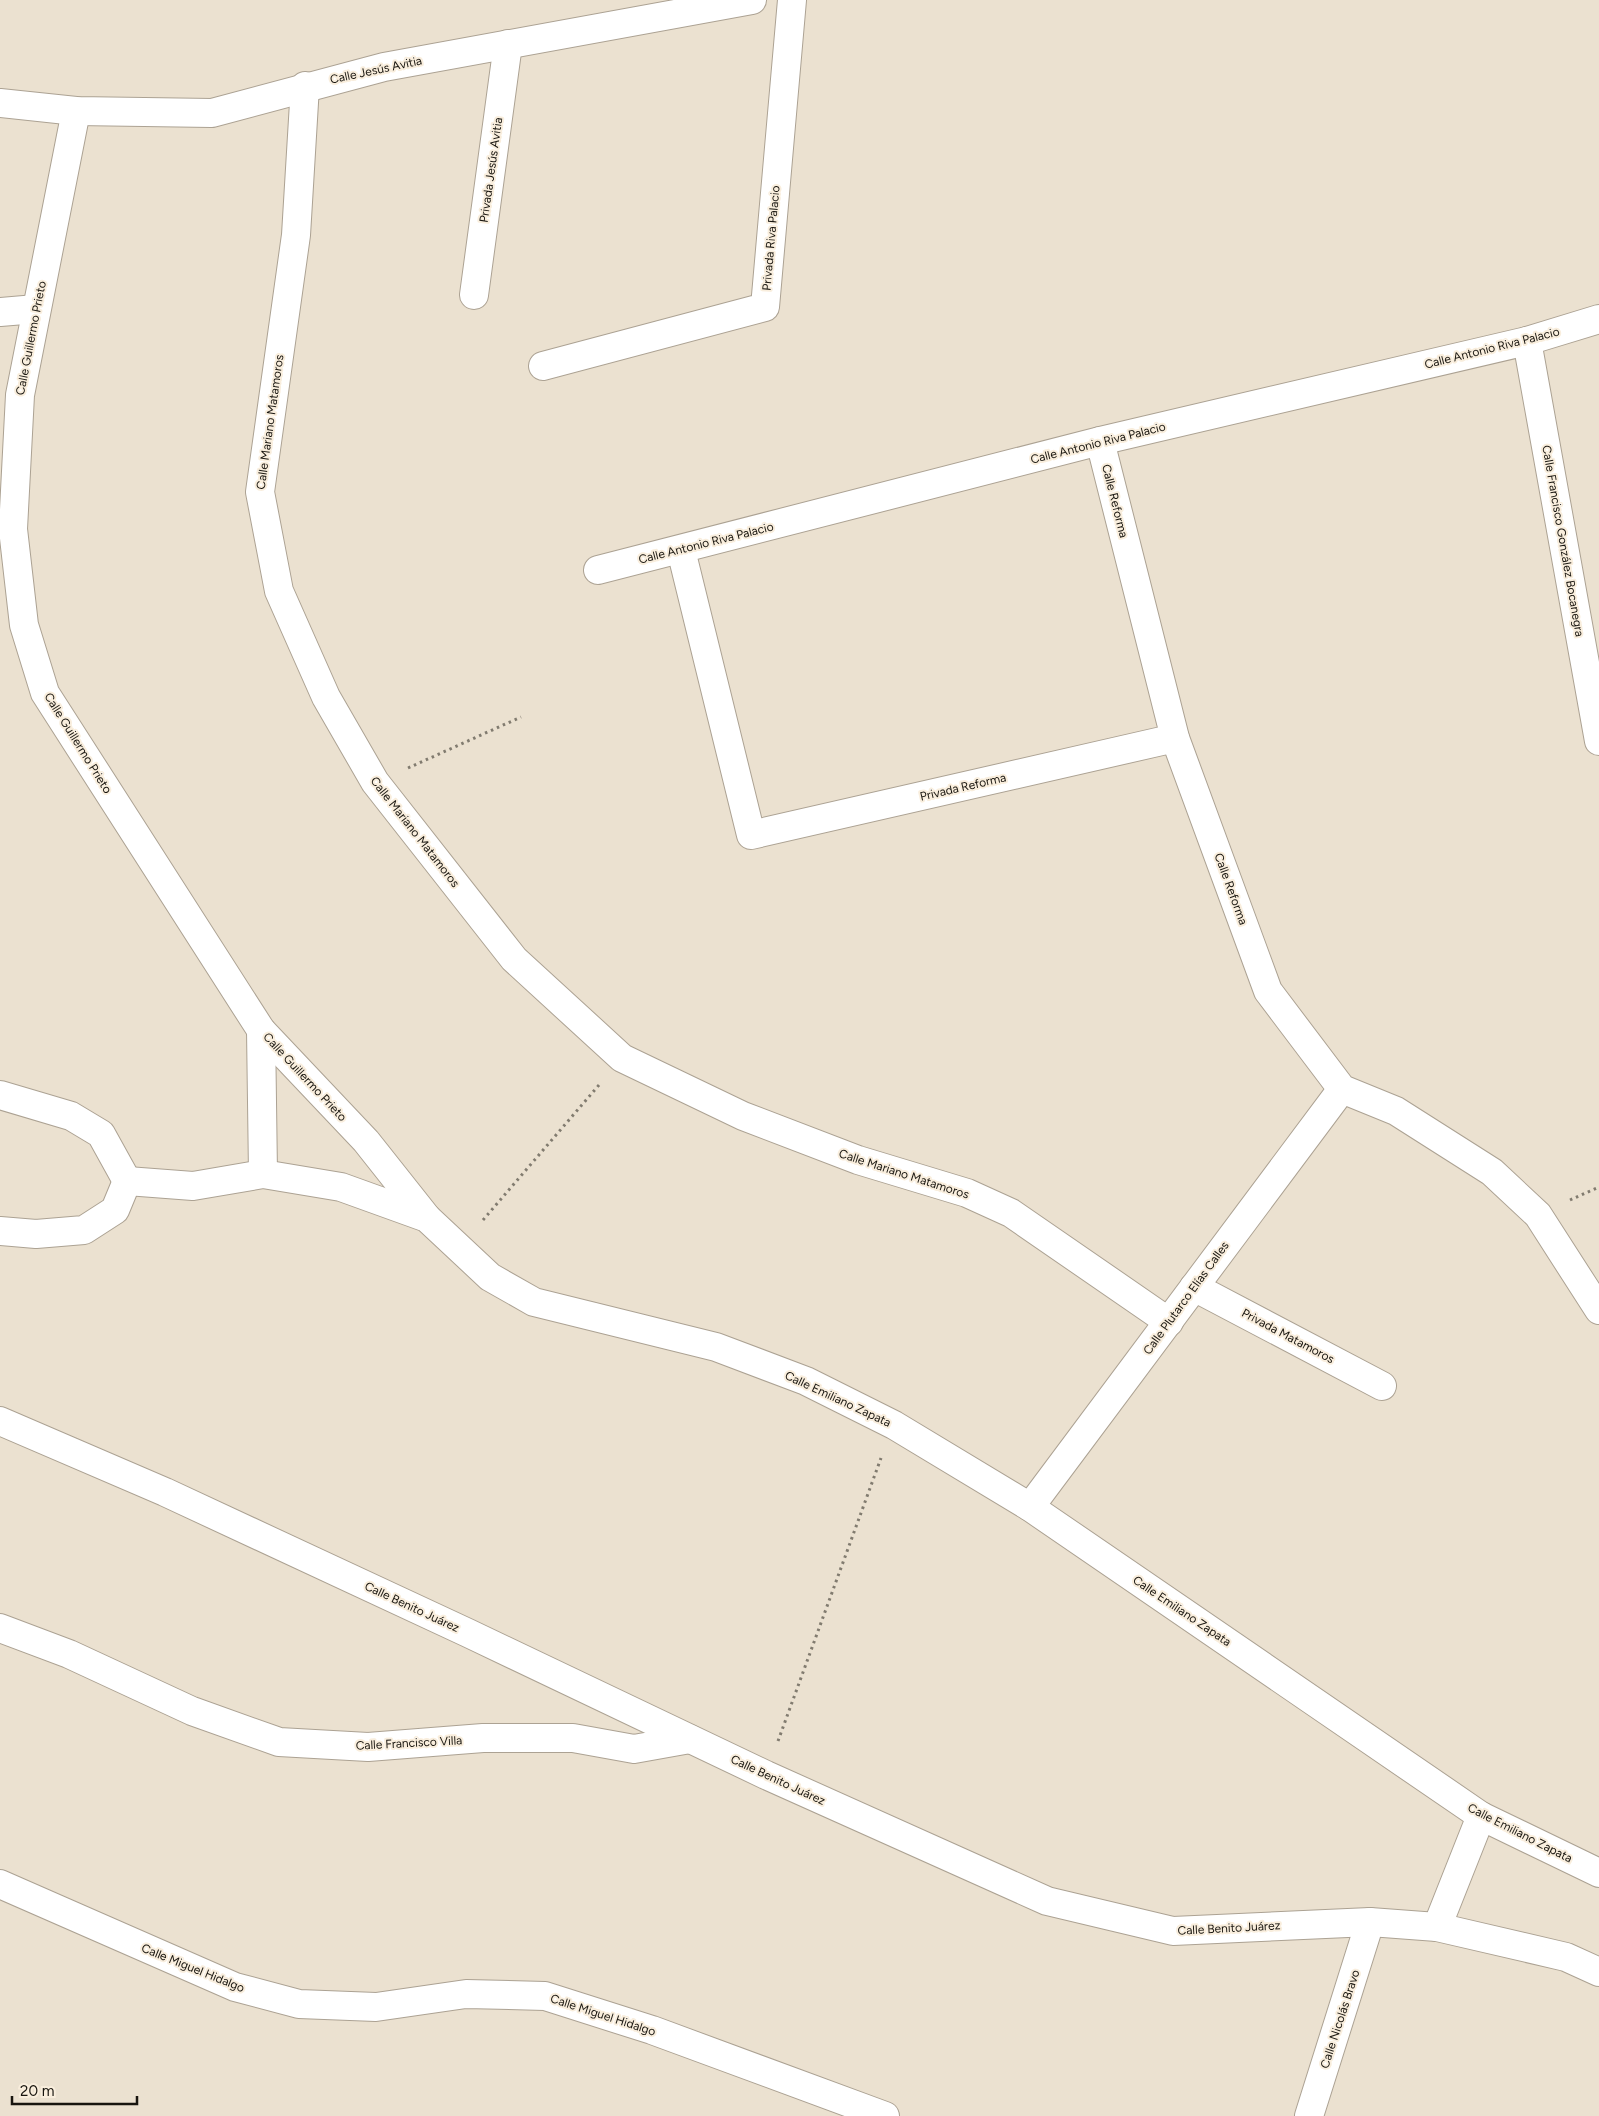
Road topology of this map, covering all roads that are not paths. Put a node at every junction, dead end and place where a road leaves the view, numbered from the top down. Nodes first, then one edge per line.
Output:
1 (752, 0) edge
2 (792, 0) edge
3 (508, 44) junction
4 (305, 86) junction
5 (0, 102) edge
6 (76, 111) junction
7 (474, 295) dead end
8 (36, 309) junction
9 (0, 312) edge
10 (1599, 319) edge
11 (1527, 341) junction
12 (543, 366) dead end
13 (1100, 441) junction
14 (681, 550) junction
15 (598, 570) dead end
16 (1175, 738) junction
17 (1599, 741) edge
18 (260, 1030) junction
19 (1342, 1089) junction
20 (0, 1094) edge
21 (263, 1174) junction
22 (127, 1181) junction
23 (427, 1218) junction
24 (0, 1231) edge
25 (1194, 1287) junction
26 (1599, 1310) edge
27 (1169, 1322) junction
28 (1382, 1386) dead end
29 (0, 1421) edge
30 (1030, 1507) junction
31 (0, 1628) edge
32 (690, 1739) junction
33 (1481, 1816) junction
34 (1599, 1873) edge
35 (0, 1884) edge
36 (1370, 1922) junction
37 (1437, 1927) junction
38 (1599, 1972) edge
39 (886, 2116) edge
40 (1309, 2116) edge

1 - 3 street, Calle Jesús Avitia
2 - 12 street, Privada Riva Palacio
3 - 4 street, Calle Jesús Avitia
3 - 7 street, Privada Jesús Avitia
4 - 6 street, Calle Jesús Avitia
4 - 27 street, Calle Mariano Matamoros
5 - 6 street, Calle Jesús Avitia
6 - 8 street, Calle Guillermo Prieto
8 - 9 street
8 - 18 street, Calle Guillermo Prieto
10 - 11 street, Calle Antonio Riva Palacio
11 - 13 street, Calle Antonio Riva Palacio
11 - 17 street, Calle Francisco González Bocanegra
13 - 14 street, Calle Antonio Riva Palacio
13 - 16 street, Calle Reforma
14 - 15 street, Calle Antonio Riva Palacio
14 - 16 street, Privada Reforma
16 - 19 street, Calle Reforma
18 - 21 street
18 - 23 street, Calle Guillermo Prieto
19 - 25 street, Calle Plutarco Elías Calles
19 - 26 street, Calle Reforma
20 - 22 street
21 - 22 street, Calle Emiliano Zapata
21 - 23 street, Calle Emiliano Zapata
22 - 24 street
23 - 30 street, Calle Emiliano Zapata
25 - 27 street, Calle Plutarco Elías Calles
25 - 28 street, Privada Matamoros
27 - 30 street, Calle Plutarco Elías Calles
29 - 32 street, Calle Benito Juárez
30 - 33 street, Calle Emiliano Zapata
31 - 32 street, Calle Francisco Villa
32 - 36 street, Calle Benito Juárez
33 - 34 street, Calle Emiliano Zapata
33 - 37 street
35 - 39 street, Calle Miguel Hidalgo
36 - 37 street, Calle Benito Juárez
36 - 40 street, Calle Nicolás Bravo
37 - 38 street, Calle Benito Juárez

